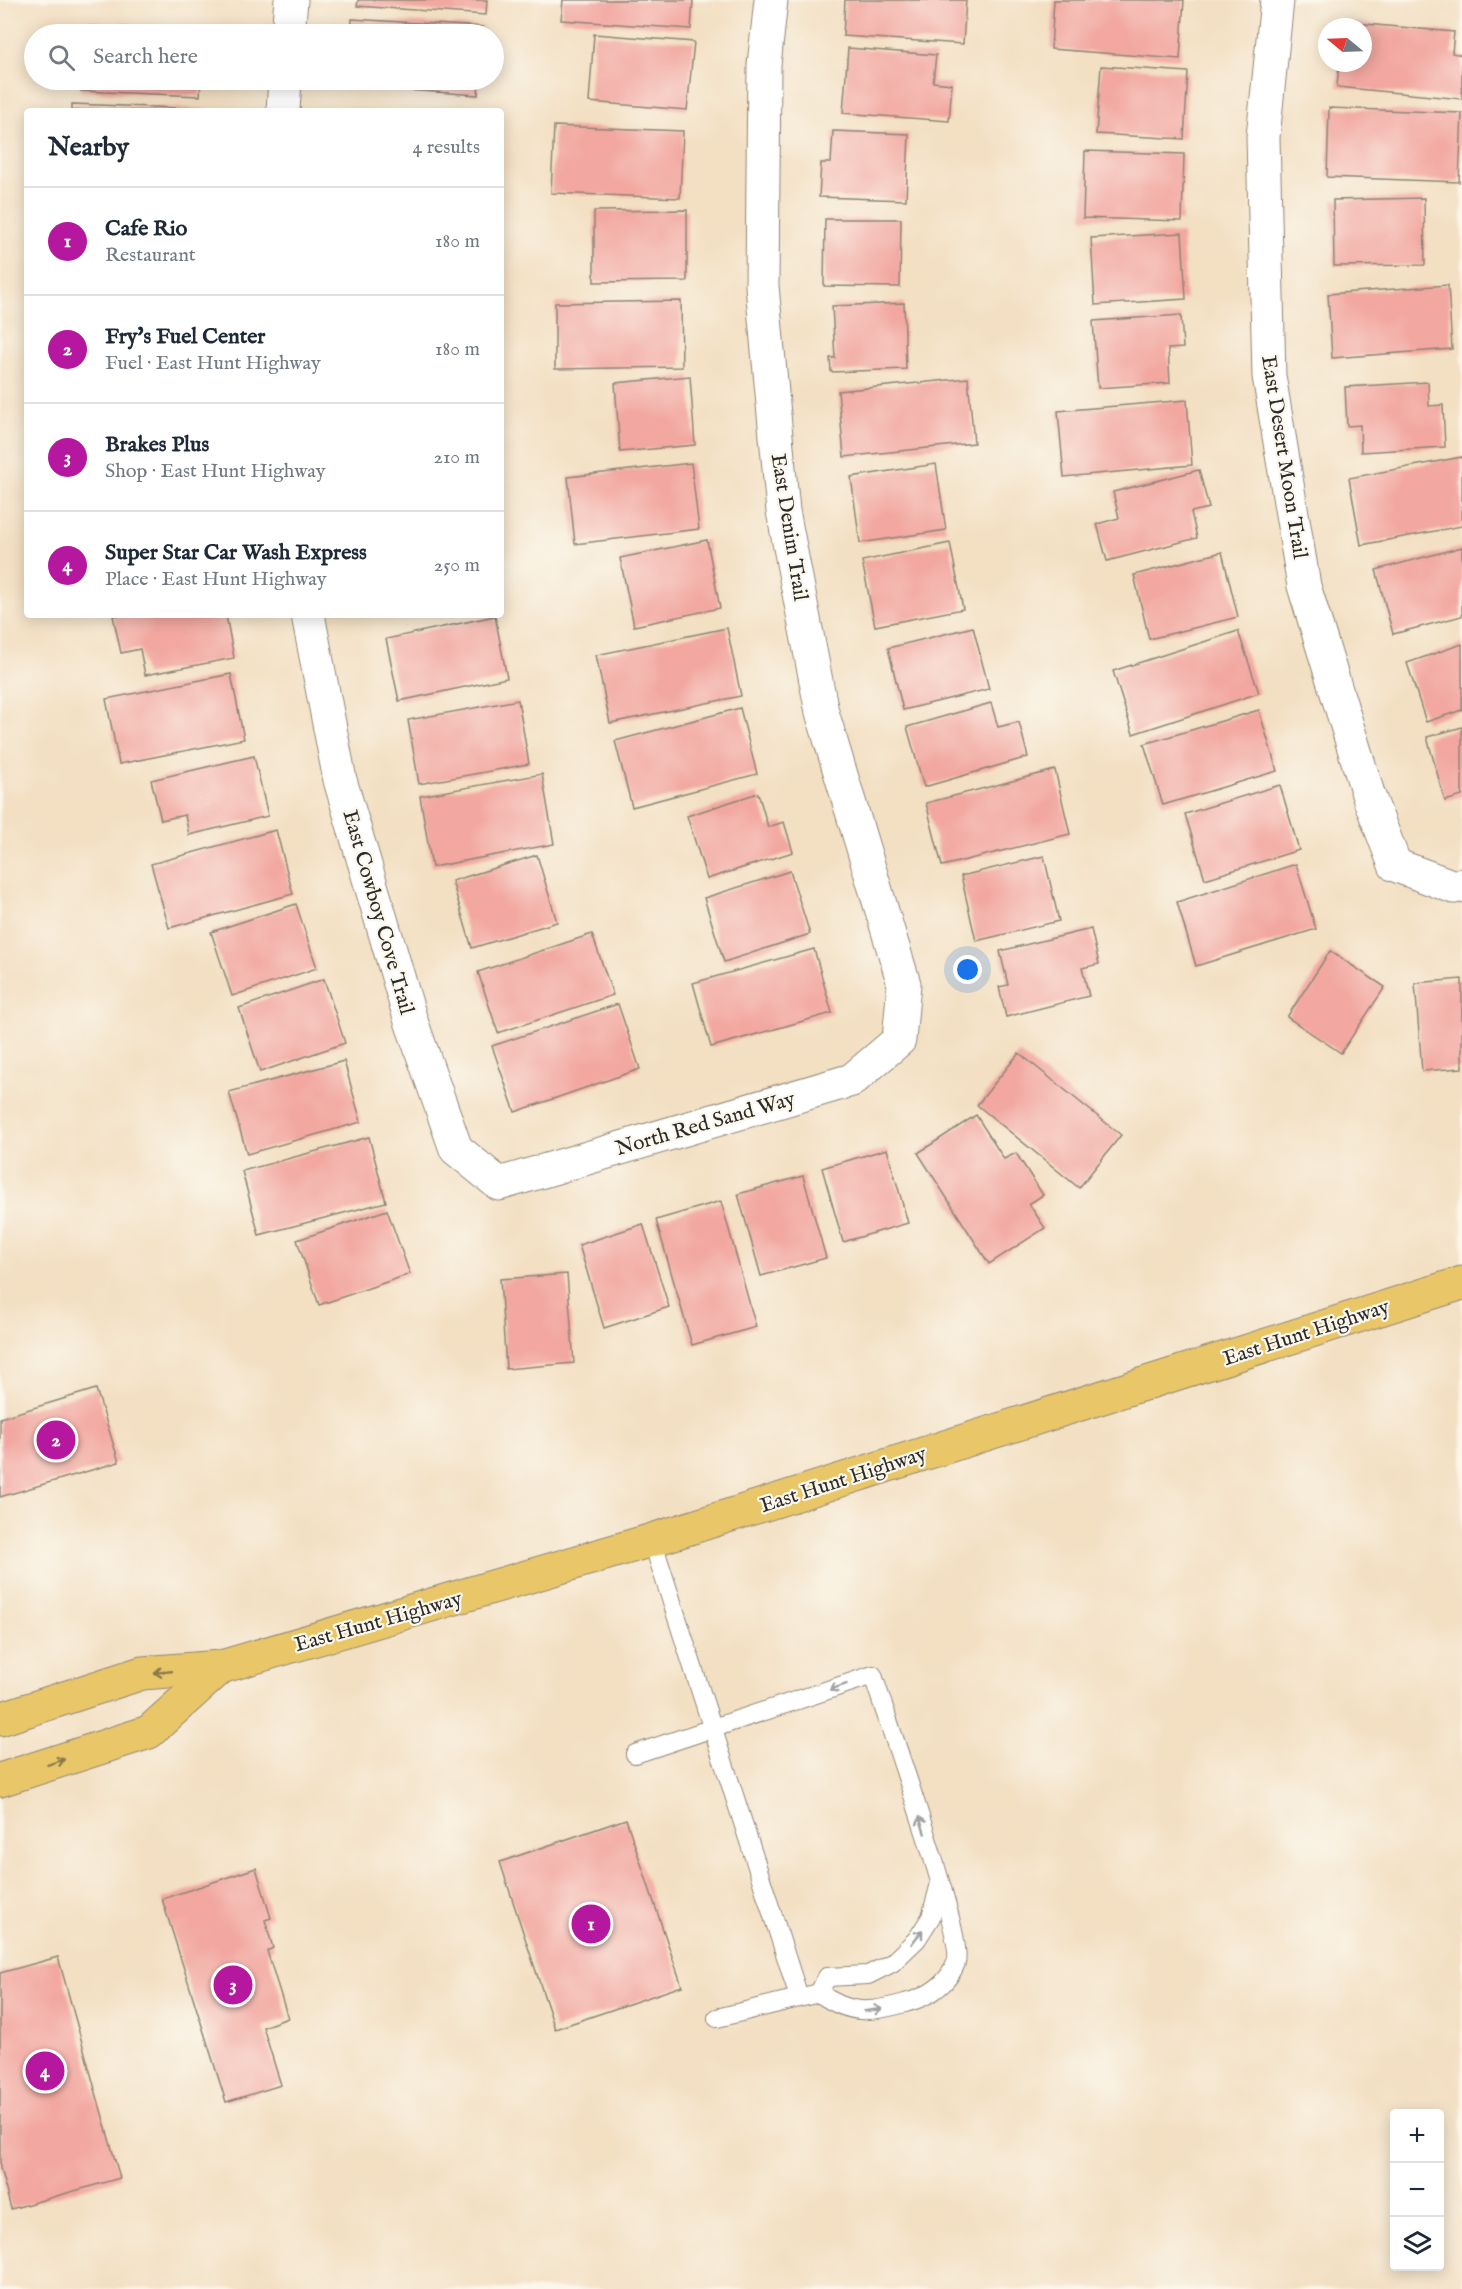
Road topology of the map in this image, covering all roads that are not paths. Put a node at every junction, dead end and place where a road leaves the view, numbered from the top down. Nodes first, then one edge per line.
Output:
1 (291, 0) edge
2 (771, 0) edge
3 (1277, 0) edge
4 (289, 24) edge
5 (284, 90) edge
6 (283, 108) edge
7 (309, 618) edge
8 (1462, 885) edge
9 (899, 1040) joint
10 (499, 1184) joint
11 (1462, 1283) edge
12 (652, 1540) junction
13 (221, 1667) junction
14 (0, 1719) edge
15 (713, 1728) junction
16 (635, 1754) dead end
17 (0, 1780) edge
18 (940, 1881) junction
19 (819, 1993) junction
20 (799, 1997) junction
21 (717, 2018) dead end

1 - 4 street
2 - 9 street, East Denim Trail
3 - 8 street, East Desert Moon Trail
5 - 6 street
7 - 10 street, East Cowboy Cove Trail
9 - 10 street, North Red Sand Way
11 - 12 main road, East Hunt Highway
12 - 13 main road, East Hunt Highway
12 - 15 lane
13 -> 14 main road, East Hunt Highway
17 -> 13 main road, East Hunt Highway
15 - 16 lane
18 -> 15 lane
15 - 20 lane
19 -> 18 lane
19 -> 18 lane
19 - 20 lane
20 - 21 lane

